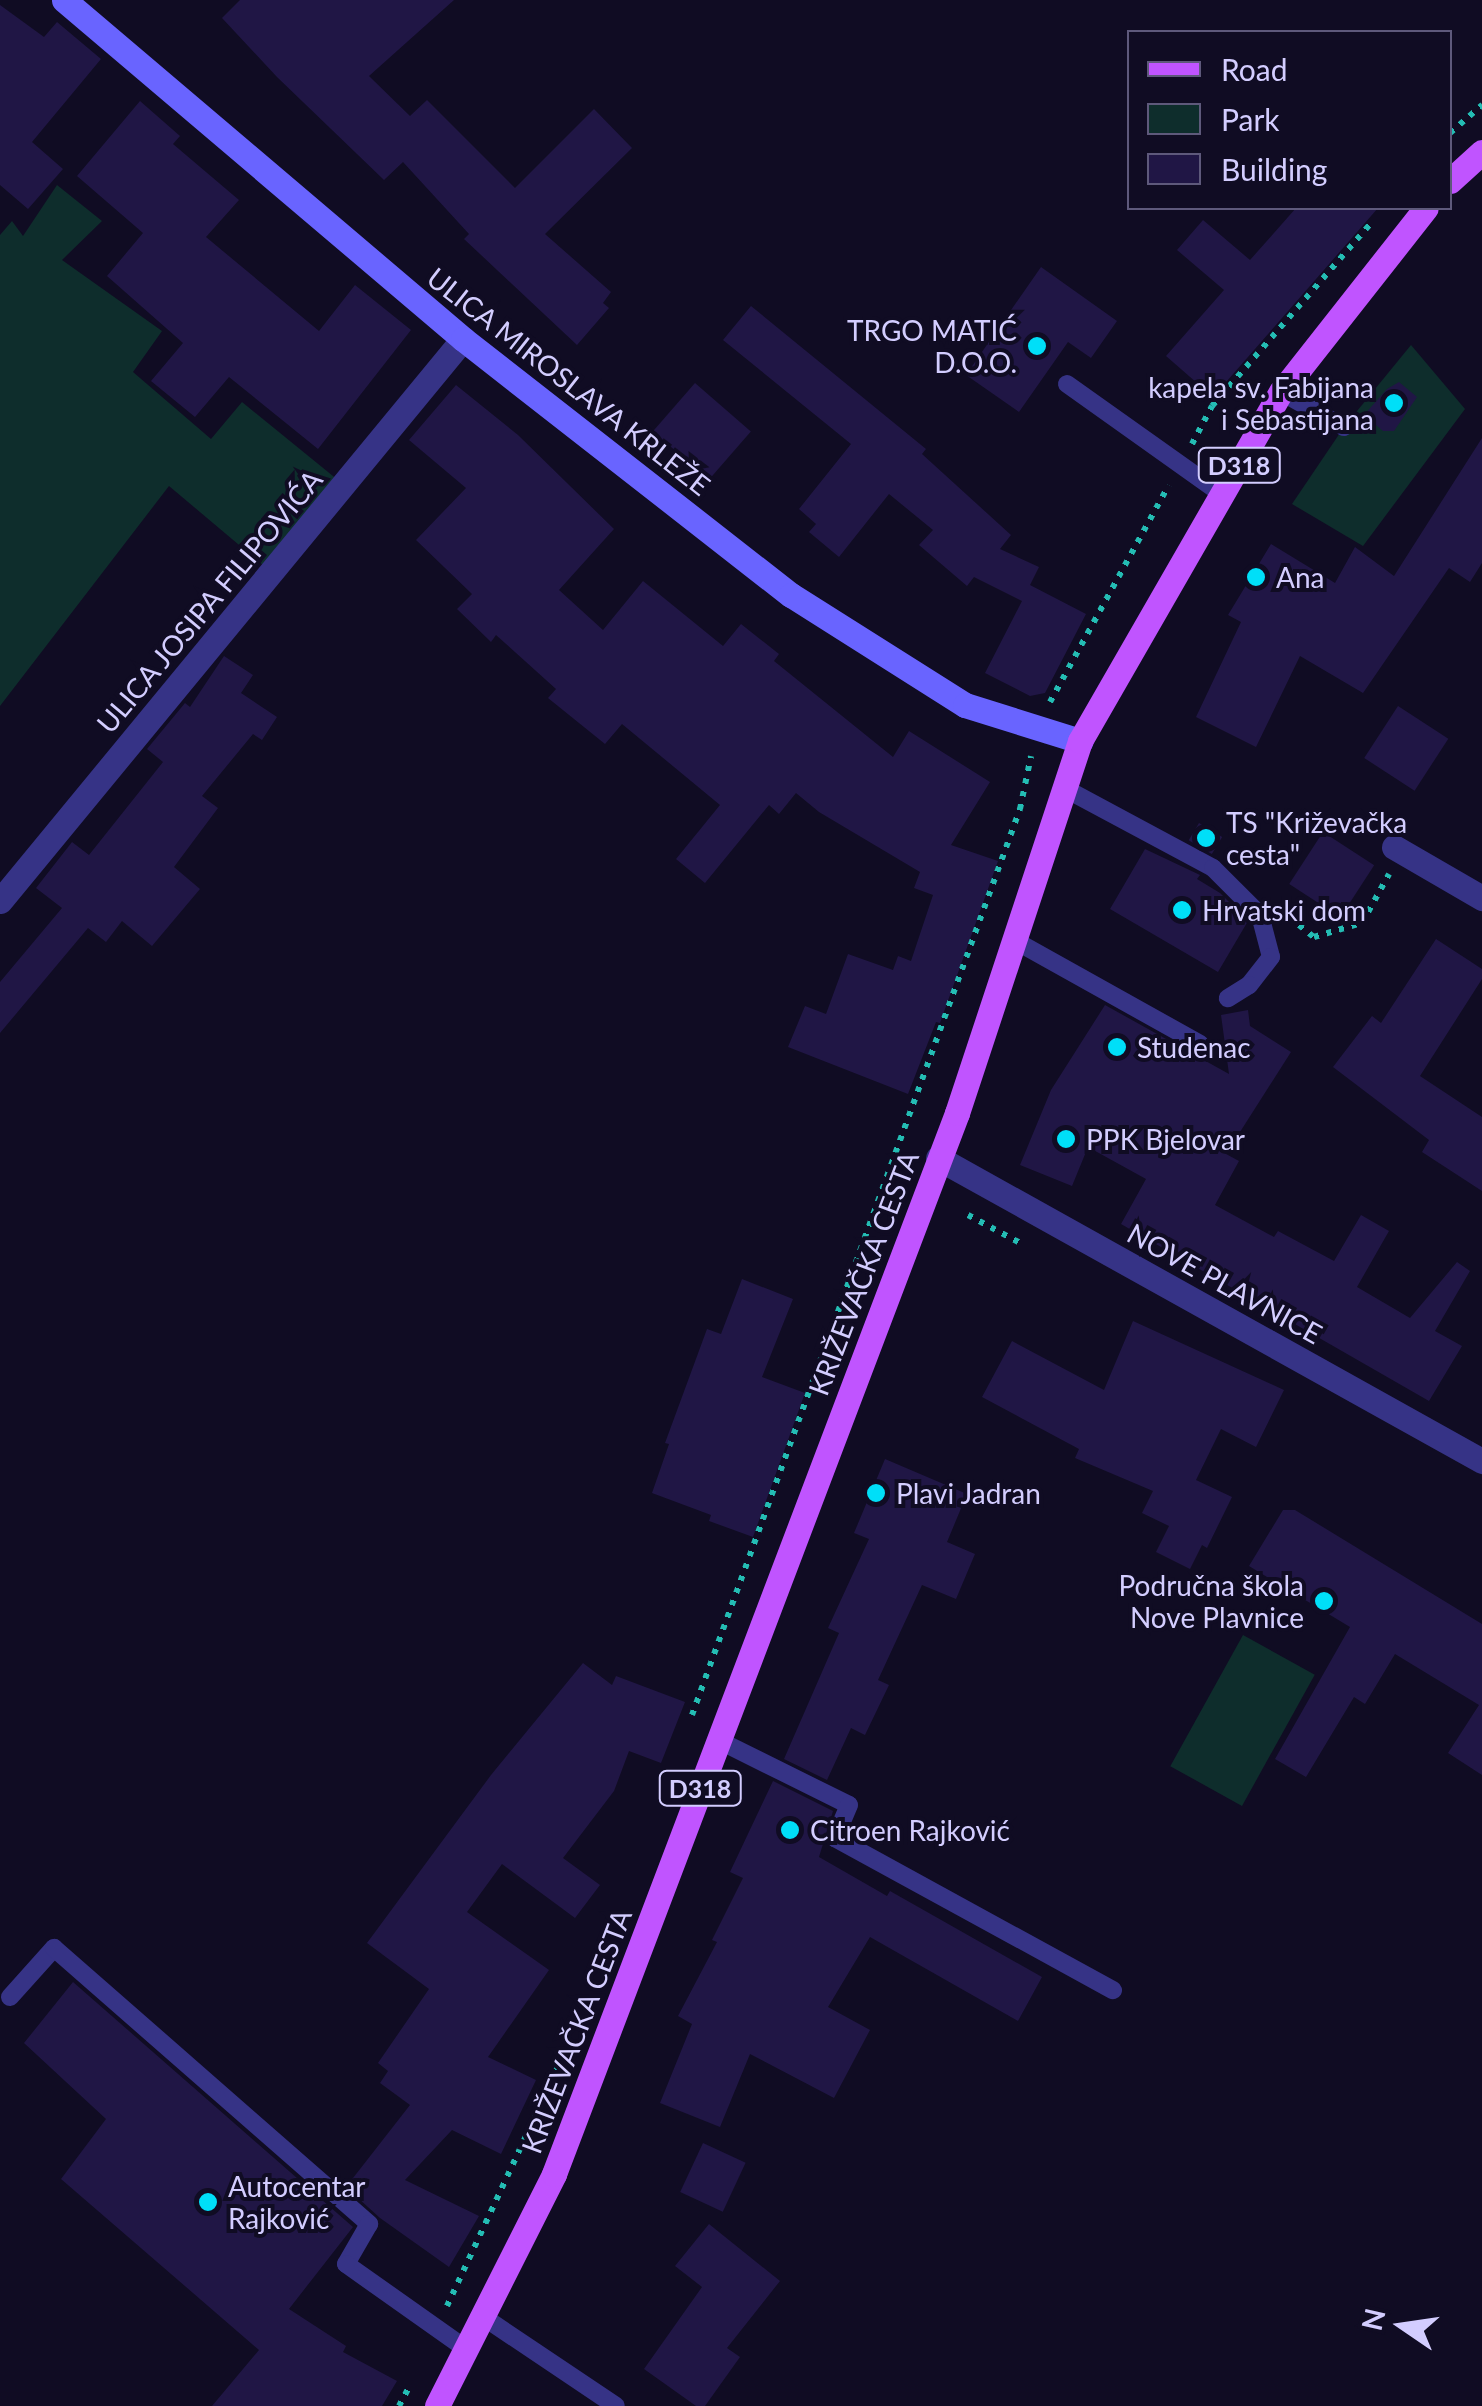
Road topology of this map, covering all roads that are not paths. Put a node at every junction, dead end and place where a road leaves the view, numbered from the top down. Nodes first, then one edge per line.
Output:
1 (64, 0) edge
2 (1482, 152) edge
3 (1452, 179) edge
4 (1424, 210) edge
5 (463, 339) junction
6 (1067, 384) dead end
7 (1281, 392) junction
8 (1344, 427) dead end
9 (1222, 494) junction
10 (1080, 742) junction
11 (1064, 788) junction
12 (1398, 849) road end
13 (1482, 898) edge
14 (0, 901) edge
15 (1014, 940) junction
16 (1228, 998) dead end
17 (1200, 1044) dead end
18 (938, 1158) junction
19 (1482, 1461) edge
20 (718, 1740) junction
21 (1114, 1990) dead end
22 (10, 1997) dead end
23 (482, 2316) junction
24 (466, 2349) junction
25 (436, 2406) edge
26 (616, 2406) edge

1 - 5 main road, ULICA MIROSLAVA KRLEŽE
2 - 3 main road
4 - 7 main road, KRIŽEVAČKA CESTA / D318
5 - 10 main road, ULICA MIROSLAVA KRLEŽE
5 - 14 street, ULICA JOSIPA FILIPOVIĆA
6 - 9 lane
7 - 8 lane
7 - 9 main road, KRIŽEVAČKA CESTA / D318
9 - 10 main road, KRIŽEVAČKA CESTA / D318
10 - 11 main road, KRIŽEVAČKA CESTA / D318
11 - 15 main road, KRIŽEVAČKA CESTA / D318
11 - 16 lane
12 - 13 street
15 - 17 lane
15 - 18 main road, KRIŽEVAČKA CESTA / D318
18 - 19 street, NOVE PLAVNICE
18 - 20 main road, KRIŽEVAČKA CESTA / D318
20 - 21 lane
20 - 23 main road, KRIŽEVAČKA CESTA / D318
22 - 24 lane
23 - 24 main road, KRIŽEVAČKA CESTA / D318
23 - 26 lane
24 - 25 main road, KRIŽEVAČKA CESTA / D318

